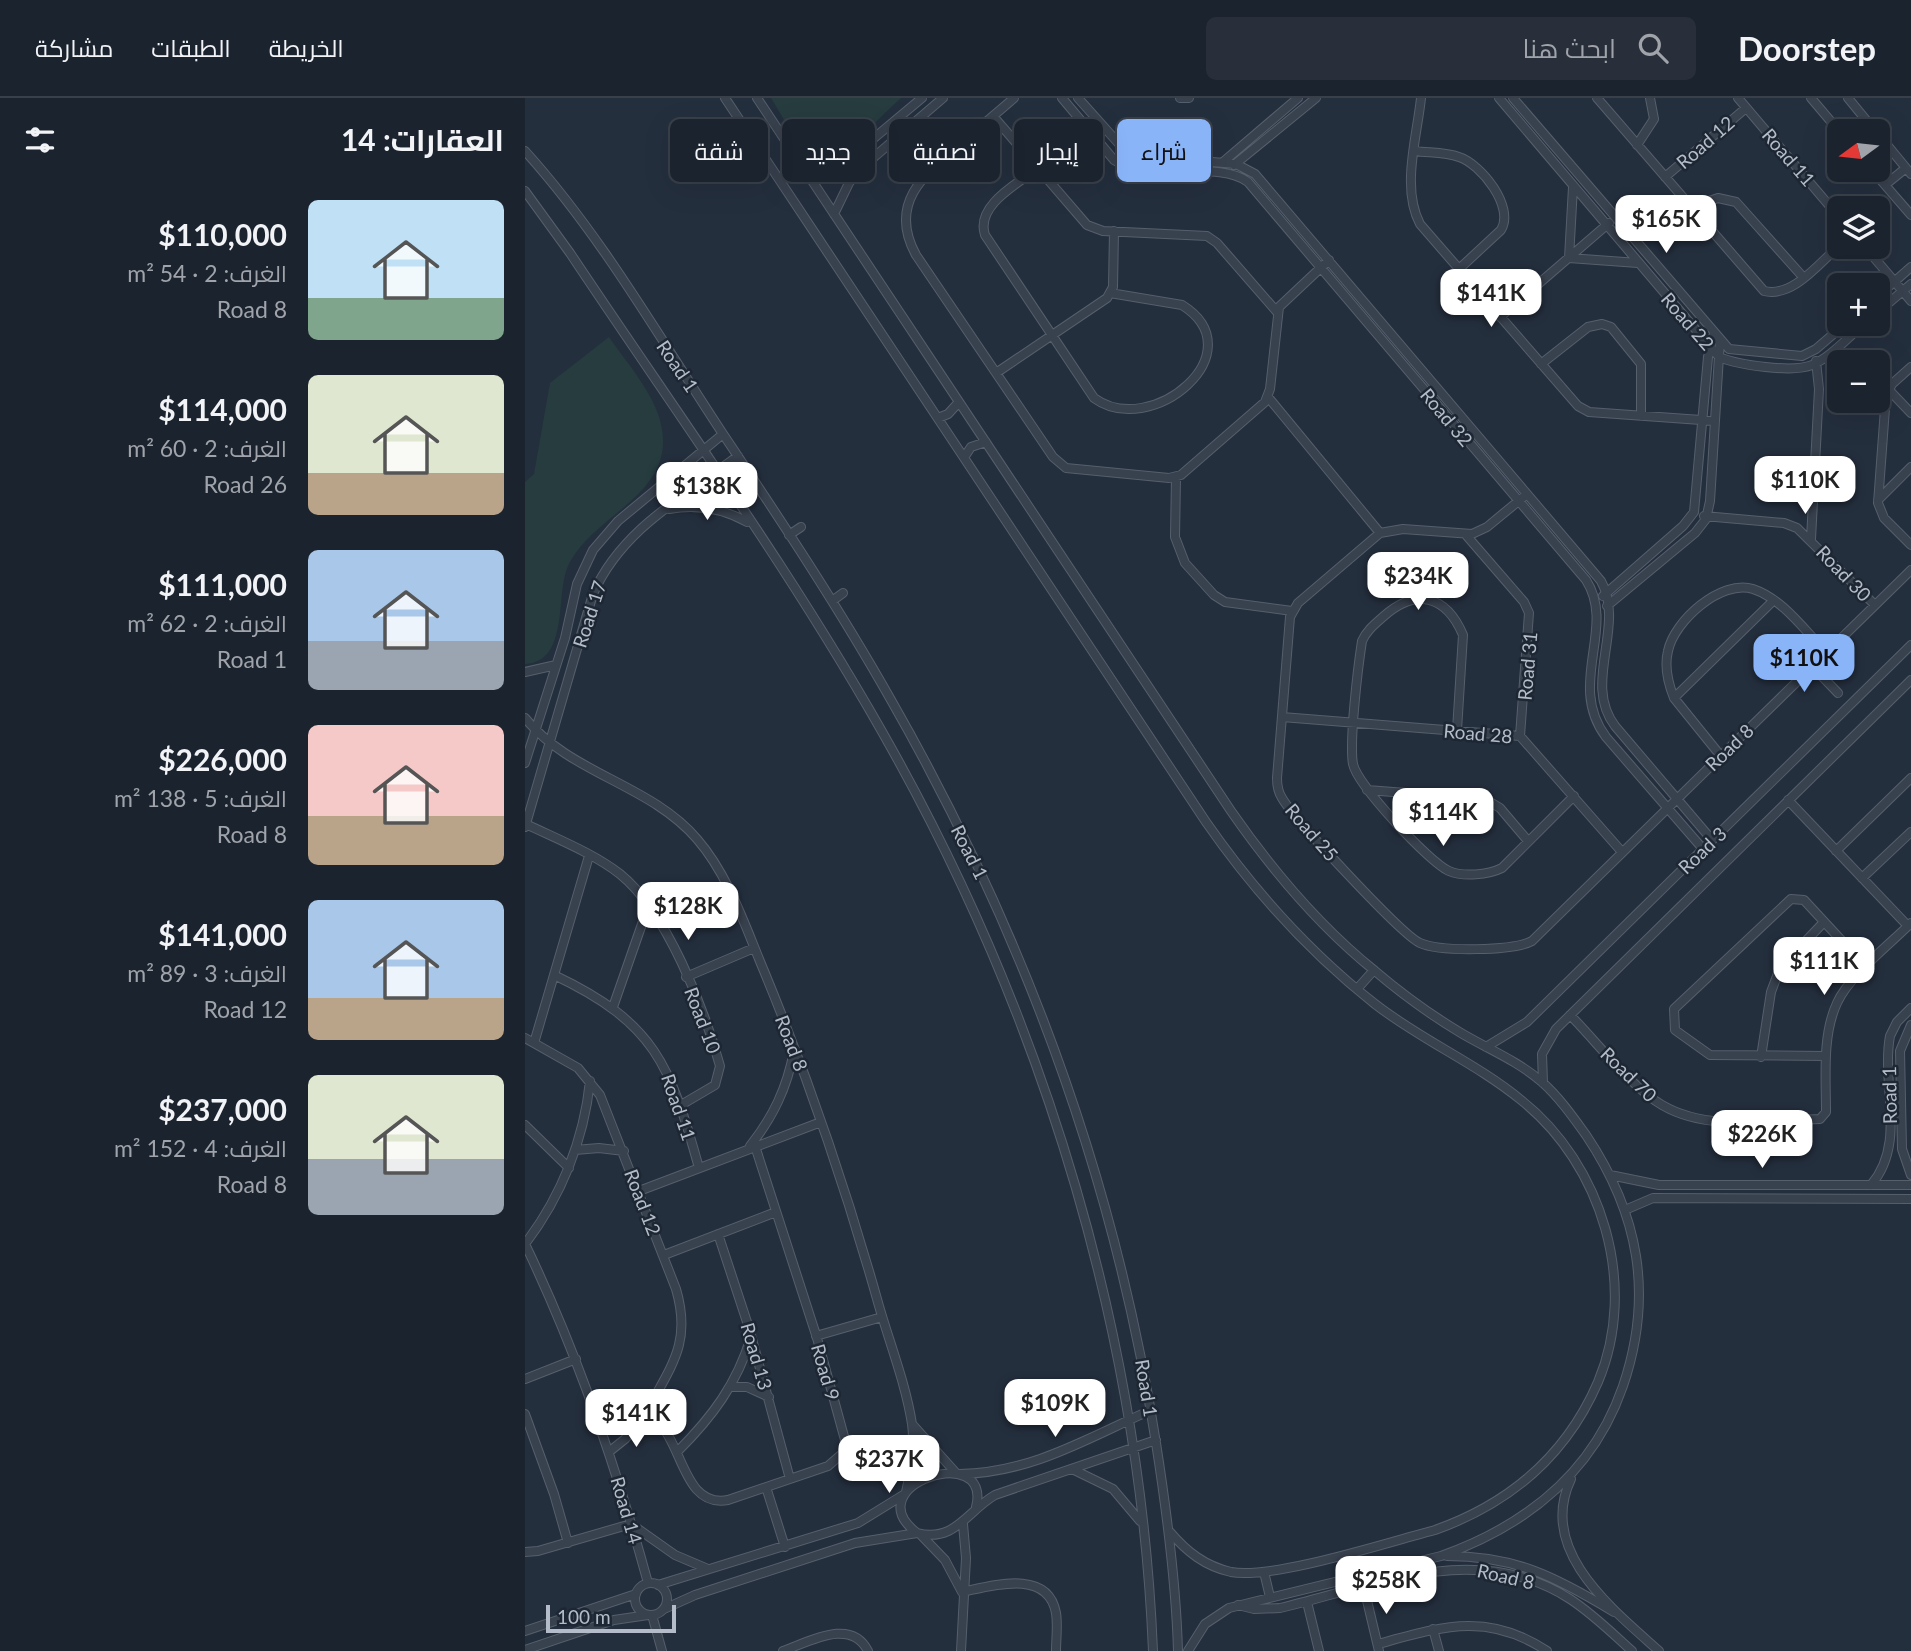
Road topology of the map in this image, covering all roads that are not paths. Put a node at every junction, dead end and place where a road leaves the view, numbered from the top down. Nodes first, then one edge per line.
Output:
1 (725, 98) edge
2 (757, 98) edge
3 (922, 98) edge
4 (943, 98) edge
5 (1014, 98) edge
6 (1062, 98) edge
7 (1078, 98) edge
8 (1180, 98) edge
9 (1189, 98) edge
10 (1298, 98) edge
11 (1316, 98) edge
12 (1421, 98) edge
13 (1499, 98) edge
14 (1513, 98) edge
15 (1597, 98) edge
16 (1650, 98) edge
17 (1738, 98) edge
18 (1811, 98) edge
19 (1848, 98) edge
20 (1746, 107) junction
21 (993, 116) junction
22 (1829, 119) edge
23 (1865, 119) edge
24 (782, 136) edge
25 (875, 137) edge
26 (1014, 140) edge
27 (1637, 145) junction
28 (1890, 150) edge
29 (525, 151) edge
30 (1415, 151) junction
31 (1117, 162) edge
32 (1224, 162) junction
33 (1236, 163) junction
34 (1908, 171) edge
35 (1211, 172) edge
36 (1211, 173) edge
37 (1224, 174) junction
38 (1665, 177) junction
39 (813, 182) edge
40 (1021, 182) edge
41 (1050, 182) edge
42 (1882, 182) edge
43 (1885, 185) junction
44 (1573, 187) junction
45 (525, 191) edge
46 (1827, 203) edge
47 (1691, 208) junction
48 (834, 214) junction
49 (1911, 215) edge
50 (1616, 218) junction
51 (1606, 225) junction
52 (1114, 232) junction
53 (1827, 257) edge
54 (1569, 258) junction
55 (1875, 259) edge
56 (1329, 260) junction
57 (1638, 263) junction
58 (1911, 267) edge
59 (1320, 268) junction
60 (1459, 269) junction
61 (1803, 278) junction
62 (1894, 281) junction
63 (1911, 284) edge
64 (1890, 285) edge
65 (1903, 291) junction
66 (1110, 293) junction
67 (1911, 301) edge
68 (1890, 302) edge
69 (1277, 312) junction
70 (1500, 317) junction
71 (1714, 333) junction
72 (1052, 335) junction
73 (1831, 336) edge
74 (1849, 336) edge
75 (1720, 340) junction
76 (1709, 347) junction
77 (1813, 351) junction
78 (1719, 357) junction
79 (1817, 362) junction
80 (1541, 364) junction
81 (1911, 367) edge
82 (996, 373) junction
83 (1890, 387) edge
84 (1890, 391) edge
85 (1268, 397) junction
86 (959, 402) junction
87 (1884, 413) edge
88 (1911, 413) edge
89 (1640, 416) junction
90 (938, 418) junction
91 (1703, 420) junction
92 (1715, 421) junction
93 (723, 434) junction
94 (986, 442) junction
95 (703, 452) junction
96 (738, 456) junction
97 (965, 456) junction
98 (1911, 467) edge
99 (716, 472) junction
100 (1176, 477) junction
101 (1527, 494) junction
102 (1519, 500) junction
103 (1878, 500) junction
104 (666, 509) junction
105 (1693, 515) junction
106 (1706, 516) junction
107 (751, 524) junction
108 (801, 527) dead end
109 (1380, 533) junction
110 (1467, 535) junction
111 (789, 536) junction
112 (1811, 539) junction
113 (1911, 545) edge
114 (1911, 570) edge
115 (843, 593) dead end
116 (1606, 593) junction
117 (1774, 600) junction
118 (832, 601) junction
119 (1596, 601) junction
120 (1609, 604) junction
121 (1875, 605) junction
122 (1292, 611) junction
123 (1597, 614) junction
124 (1911, 645) edge
125 (1826, 652) junction
126 (556, 665) junction
127 (1812, 666) junction
128 (525, 672) edge
129 (1911, 680) edge
130 (1838, 693) dead end
131 (1674, 698) junction
132 (1282, 717) junction
133 (525, 719) edge
134 (1355, 723) junction
135 (534, 730) junction
136 (1457, 730) junction
137 (1520, 736) junction
138 (551, 745) junction
139 (1720, 755) junction
140 (525, 764) edge
141 (1911, 778) edge
142 (1367, 790) junction
143 (1574, 796) junction
144 (1676, 798) junction
145 (1788, 800) junction
146 (1667, 807) junction
147 (525, 826) edge
148 (1911, 832) edge
149 (1712, 840) junction
150 (1528, 841) junction
151 (1703, 849) junction
152 (1836, 851) junction
153 (1622, 852) junction
154 (589, 856) junction
155 (1862, 878) junction
156 (649, 904) junction
157 (1824, 922) junction
158 (1910, 925) edge
159 (754, 948) junction
160 (1867, 968) junction
161 (1374, 970) junction
162 (554, 975) junction
163 (687, 977) junction
164 (1357, 989) junction
165 (613, 1007) junction
166 (1911, 1008) edge
167 (1570, 1015) junction
168 (1911, 1025) edge
169 (525, 1038) edge
170 (534, 1043) junction
171 (1486, 1047) junction
172 (795, 1049) junction
173 (1826, 1056) junction
174 (1761, 1057) junction
175 (590, 1081) junction
176 (1543, 1083) junction
177 (681, 1105) junction
178 (1906, 1118) edge
179 (821, 1122) junction
180 (525, 1125) edge
181 (752, 1147) junction
182 (575, 1150) junction
183 (624, 1151) junction
184 (569, 1168) junction
185 (699, 1168) junction
186 (1610, 1175) junction
187 (1911, 1175) edge
188 (1871, 1185) junction
189 (1911, 1185) edge
190 (639, 1191) junction
191 (1911, 1199) edge
192 (1625, 1210) junction
193 (776, 1212) junction
194 (718, 1234) junction
195 (525, 1244) edge
196 (664, 1255) junction
197 (882, 1317) junction
198 (751, 1336) junction
199 (816, 1336) junction
200 (576, 1359) junction
201 (525, 1379) edge
202 (731, 1387) junction
203 (769, 1397) junction
204 (653, 1400) junction
205 (1151, 1410) junction
206 (525, 1414) edge
207 (1128, 1420) junction
208 (638, 1423) junction
209 (912, 1424) junction
210 (661, 1425) junction
211 (1156, 1440) junction
212 (1131, 1448) junction
213 (610, 1451) junction
214 (678, 1451) junction
215 (1072, 1469) junction
216 (1573, 1473) junction
217 (957, 1474) junction
218 (790, 1479) junction
219 (766, 1487) junction
220 (905, 1493) junction
221 (976, 1507) junction
222 (631, 1524) junction
223 (963, 1524) junction
224 (1142, 1524) junction
225 (1170, 1532) junction
226 (919, 1534) junction
227 (568, 1543) junction
228 (785, 1547) junction
229 (525, 1552) edge
230 (1441, 1556) junction
231 (709, 1569) junction
232 (1264, 1572) junction
233 (648, 1583) junction
234 (658, 1585) junction
235 (1364, 1588) junction
236 (962, 1592) junction
237 (636, 1594) junction
238 (1270, 1597) junction
239 (1307, 1602) junction
240 (1237, 1605) junction
241 (664, 1609) junction
242 (650, 1615) junction
243 (1619, 1615) junction
244 (1433, 1629) junction
245 (525, 1631) edge
246 (1378, 1647) edge
247 (525, 1650) edge
248 (662, 1651) edge
249 (783, 1651) edge
250 (868, 1651) edge
251 (961, 1651) edge
252 (1056, 1651) edge
253 (1153, 1651) edge
254 (1178, 1651) edge
255 (1188, 1651) edge
256 (1319, 1651) edge
257 (1439, 1651) edge
258 (1547, 1651) edge
259 (1632, 1651) edge
260 (1659, 1651) edge

1 - 90 street
2 - 24 street
3 - 25 street
4 - 48 street
5 - 21 street
6 - 31 street, Road 32
7 - 32 street
8 - 9 street
10 - 32 street
11 - 33 street
12 - 30 street
13 - 44 street, Road 22
14 - 50 street, Road 22
15 - 27 street
16 - 27 street
17 - 20 street, Road 11
18 - 22 street
19 - 23 street
20 - 38 street, Road 12
20 - 46 street, Road 11
21 - 26 street
21 - 82 street
27 - 38 street
28 - 34 street
29 - 93 street, Road 1
30 - 60 street
30 - 60 street
32 - 33 street
32 - 35 street
33 - 37 street
33 - 56 street, Road 32
34 - 43 street
36 - 37 street, Road 32
37 - 59 street, Road 32
38 - 47 street
39 - 48 street
40 - 72 street
41 - 52 street
42 - 43 street
43 - 49 street
44 - 51 street, Road 22
44 - 54 street
45 - 95 street, Road 1
47 - 61 street
47 - 61 street
48 - 86 street
50 - 51 street
50 - 71 street, Road 22
51 - 54 street
51 - 57 street, Road 22
52 - 66 street
52 - 69 street
53 - 61 street
54 - 57 street
54 - 70 street
55 - 62 street
56 - 59 street
56 - 101 street, Road 32
57 - 76 street, Road 22
58 - 62 street
59 - 69 street
59 - 102 street, Road 32
60 - 70 street
62 - 64 street
62 - 65 street
63 - 65 street
65 - 67 street
65 - 68 street
66 - 72 street
66 - 72 street
69 - 85 street
70 - 80 street
71 - 75 street, Road 22
71 - 76 street
72 - 82 street
73 - 77 street
74 - 79 street
75 - 77 street, Road 22
75 - 78 street
76 - 78 street, Road 22
76 - 91 street
77 - 79 street
78 - 79 street, Road 22
78 - 92 street
79 - 112 street
80 - 89 street
80 - 89 street
81 - 83 street
82 - 100 street
84 - 88 street
85 - 100 street
85 - 109 street
86 - 90 street
86 - 94 street
87 - 103 street
89 - 91 street
90 - 97 street
91 - 92 street
91 - 105 street
92 - 106 street
93 - 95 street, Road 17
93 - 96 street, Road 1
94 - 97 street
94 - 161 street
95 - 99 street, Road 1
95 - 126 street, Road 17
96 - 99 street, Road 17
96 - 111 street, Road 1
97 - 164 street
98 - 103 street
99 - 104 street, Road 17
99 - 107 street, Road 1
100 - 122 street
101 - 102 street
101 - 116 street, Road 32
102 - 110 street
102 - 119 street, Road 32
103 - 113 street
104 - 107 street
104 - 138 street, Road 17
105 - 106 street, Road 30
105 - 116 street
106 - 112 street, Road 30
106 - 120 street
107 - 207 street, Road 1
108 - 111 street
109 - 110 street
109 - 122 street
110 - 137 street, Road 31
111 - 118 street, Road 1
112 - 121 street, Road 30
114 - 121 street, Road 8
115 - 118 street
116 - 119 street
116 - 120 street, Road 32
117 - 125 street
117 - 131 street
117 - 131 street
118 - 205 street, Road 1
119 - 123 street, Road 32
120 - 123 street
120 - 144 street, Road 32
121 - 125 street, Road 8
122 - 132 street, Road 25
123 - 146 street, Road 32
124 - 149 street, Road 3
125 - 127 street, Road 8
126 - 128 street
126 - 135 street, Road 17
127 - 130 street
127 - 139 street, Road 8
129 - 145 street, Road 3
131 - 139 street
132 - 134 street, Road 28
132 - 153 street, Road 25
133 - 135 street, Road 8
134 - 136 street, Road 28
134 - 136 street
134 - 142 street
135 - 138 street, Road 8
135 - 140 street, Road 17
136 - 137 street, Road 28
137 - 143 street, Road 28
138 - 147 street, Road 17
138 - 159 street, Road 8
139 - 144 street, Road 8
141 - 152 street
142 - 150 street
142 - 150 street
143 - 150 street
143 - 153 street, Road 28
144 - 146 street, Road 25
144 - 149 street, Road 32
145 - 152 street
145 - 167 street, Road 3
146 - 151 street, Road 32
146 - 153 street, Road 25
147 - 154 street, Road 10
148 - 155 street
149 - 151 street, Road 3
151 - 171 street, Road 3
152 - 155 street
154 - 156 street, Road 10
154 - 162 street
155 - 158 street
156 - 163 street, Road 10
156 - 165 street
157 - 160 street
157 - 174 street
157 - 174 street
158 - 160 street
159 - 163 street
159 - 172 street, Road 8
160 - 173 street
161 - 164 street
161 - 171 street
162 - 165 street, Road 11
162 - 170 street
163 - 177 street, Road 10
164 - 232 street
165 - 177 street, Road 11
166 - 188 street, Road 1
167 - 173 street, Road 70
167 - 176 street, Road 3
168 - 178 street, Road 1
169 - 170 street, Road 12
170 - 175 street, Road 12
171 - 176 street
172 - 179 street, Road 8
172 - 181 street
173 - 174 street
175 - 182 street
175 - 183 street, Road 12
176 - 186 street
177 - 185 street, Road 11
178 - 187 street, Road 1
179 - 181 street
179 - 197 street, Road 8
180 - 184 street
181 - 185 street
181 - 193 street, Road 9
182 - 183 street
182 - 184 street
183 - 190 street, Road 12
184 - 195 street
185 - 190 street
186 - 188 street
186 - 192 street
188 - 189 street
190 - 196 street, Road 12
191 - 192 street
192 - 216 street
193 - 194 street
193 - 199 street, Road 9
194 - 196 street
194 - 198 street, Road 13
195 - 200 street, Road 14
196 - 204 street, Road 12
197 - 199 street
197 - 209 street, Road 8
198 - 202 street
198 - 203 street, Road 13
199 - 218 street, Road 9
200 - 201 street
200 - 213 street, Road 14
202 - 203 street
202 - 214 street
203 - 218 street, Road 13
204 - 208 street
204 - 210 street
205 - 207 street
205 - 211 street, Road 1
206 - 227 street
207 - 212 street, Road 1
207 - 217 street
208 - 210 street
208 - 213 street
209 - 217 street, Road 8
209 - 220 street, Road 8
210 - 214 street, Road 9
211 - 212 street
211 - 225 street, Road 1
212 - 215 street
212 - 224 street, Road 1
213 - 222 street, Road 14
214 - 219 street, Road 9
215 - 221 street
215 - 224 street
216 - 230 street
216 - 243 street
217 - 220 street
217 - 221 street
218 - 219 street, Road 9
219 - 228 street
220 - 226 street
220 - 228 street
221 - 223 street
222 - 227 street
222 - 231 street
222 - 233 street, Road 14
223 - 226 street
223 - 236 street
224 - 253 street, Road 1
225 - 232 street
225 - 254 street, Road 1
226 - 236 street
226 - 241 street
227 - 229 street
228 - 231 street
230 - 238 street
230 - 243 street
231 - 234 street
232 - 238 street
233 - 234 street
233 - 237 street
234 - 241 street
235 - 239 street, Road 8
235 - 246 street
235 - 259 street, Road 8
236 - 251 street
236 - 252 street
237 - 242 street
237 - 245 street
238 - 240 street
239 - 240 street, Road 8
239 - 256 street
240 - 255 street
241 - 242 street
242 - 247 street
242 - 248 street
243 - 260 street
244 - 246 street
244 - 257 street
244 - 258 street
249 - 250 street

